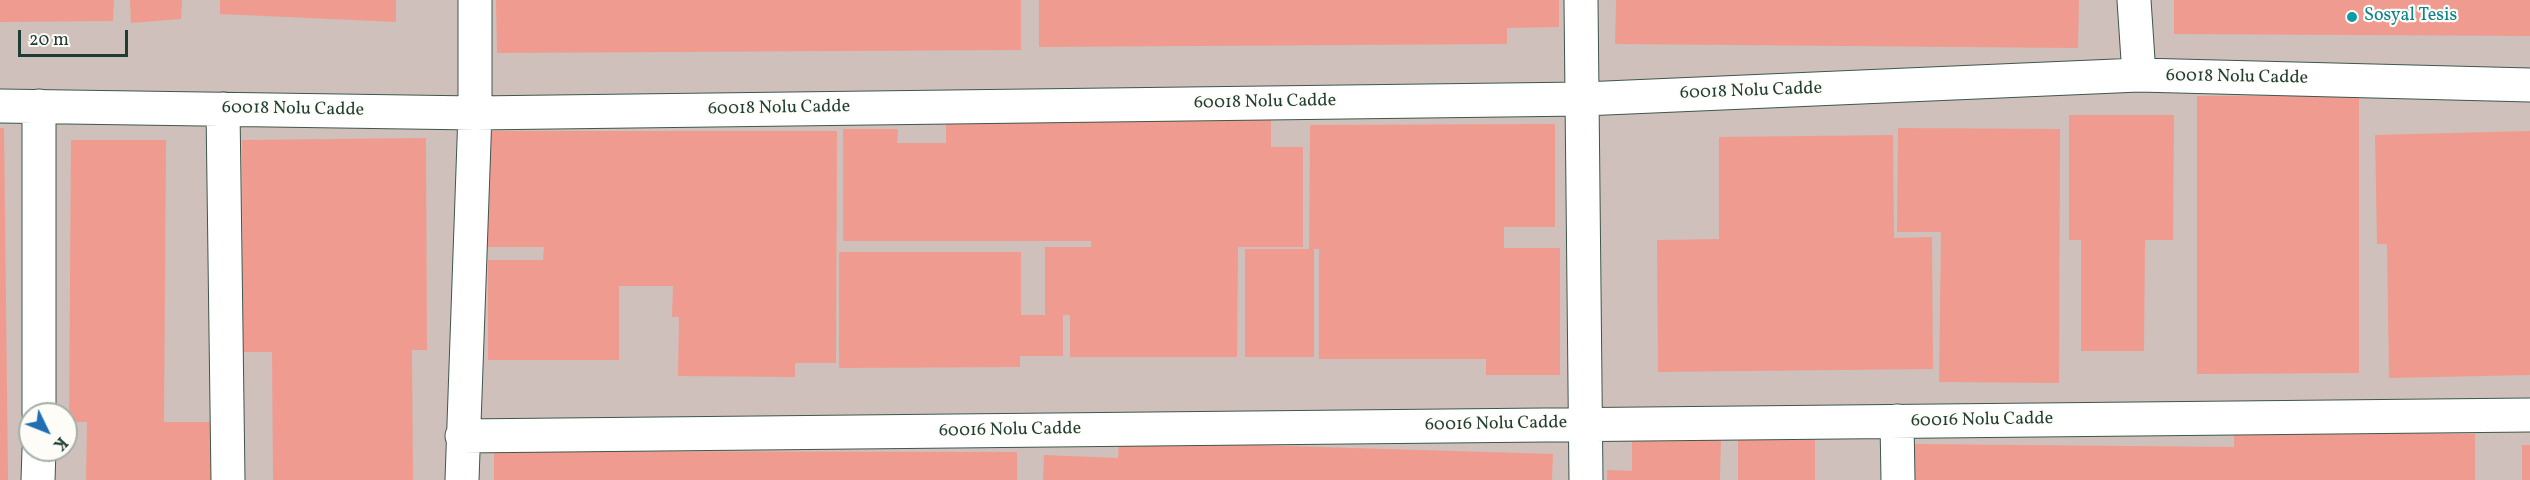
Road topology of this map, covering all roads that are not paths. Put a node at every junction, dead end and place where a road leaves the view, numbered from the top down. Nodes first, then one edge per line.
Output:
1 (475, 0) edge
2 (1581, 0) edge
3 (2134, 0) edge
4 (2139, 75) junction
5 (2530, 85) edge
6 (1583, 99) junction
7 (0, 106) edge
8 (39, 106) junction
9 (223, 109) junction
10 (476, 113) junction
11 (39, 402) edge
12 (2530, 415) edge
13 (1896, 421) junction
14 (1586, 424) junction
15 (462, 436) junction
16 (39, 462) edge
17 (39, 480) edge
18 (228, 480) edge
19 (462, 480) edge
20 (1586, 480) edge
21 (1898, 480) edge

1 - 10 street
2 - 6 street
3 - 4 street
4 - 5 street, 60018 Nolu Cadde
4 - 6 street, 60018 Nolu Cadde
6 - 10 street, 60018 Nolu Cadde
6 - 14 street
7 - 8 street, 60018 Nolu Cadde
8 - 9 street, 60018 Nolu Cadde
8 - 11 street
9 - 10 street, 60018 Nolu Cadde
9 - 18 street
10 - 15 street
12 - 13 street, 60016 Nolu Cadde
13 - 14 street, 60016 Nolu Cadde
13 - 21 street
14 - 15 street, 60016 Nolu Cadde
14 - 20 street
15 - 19 street
16 - 17 street

